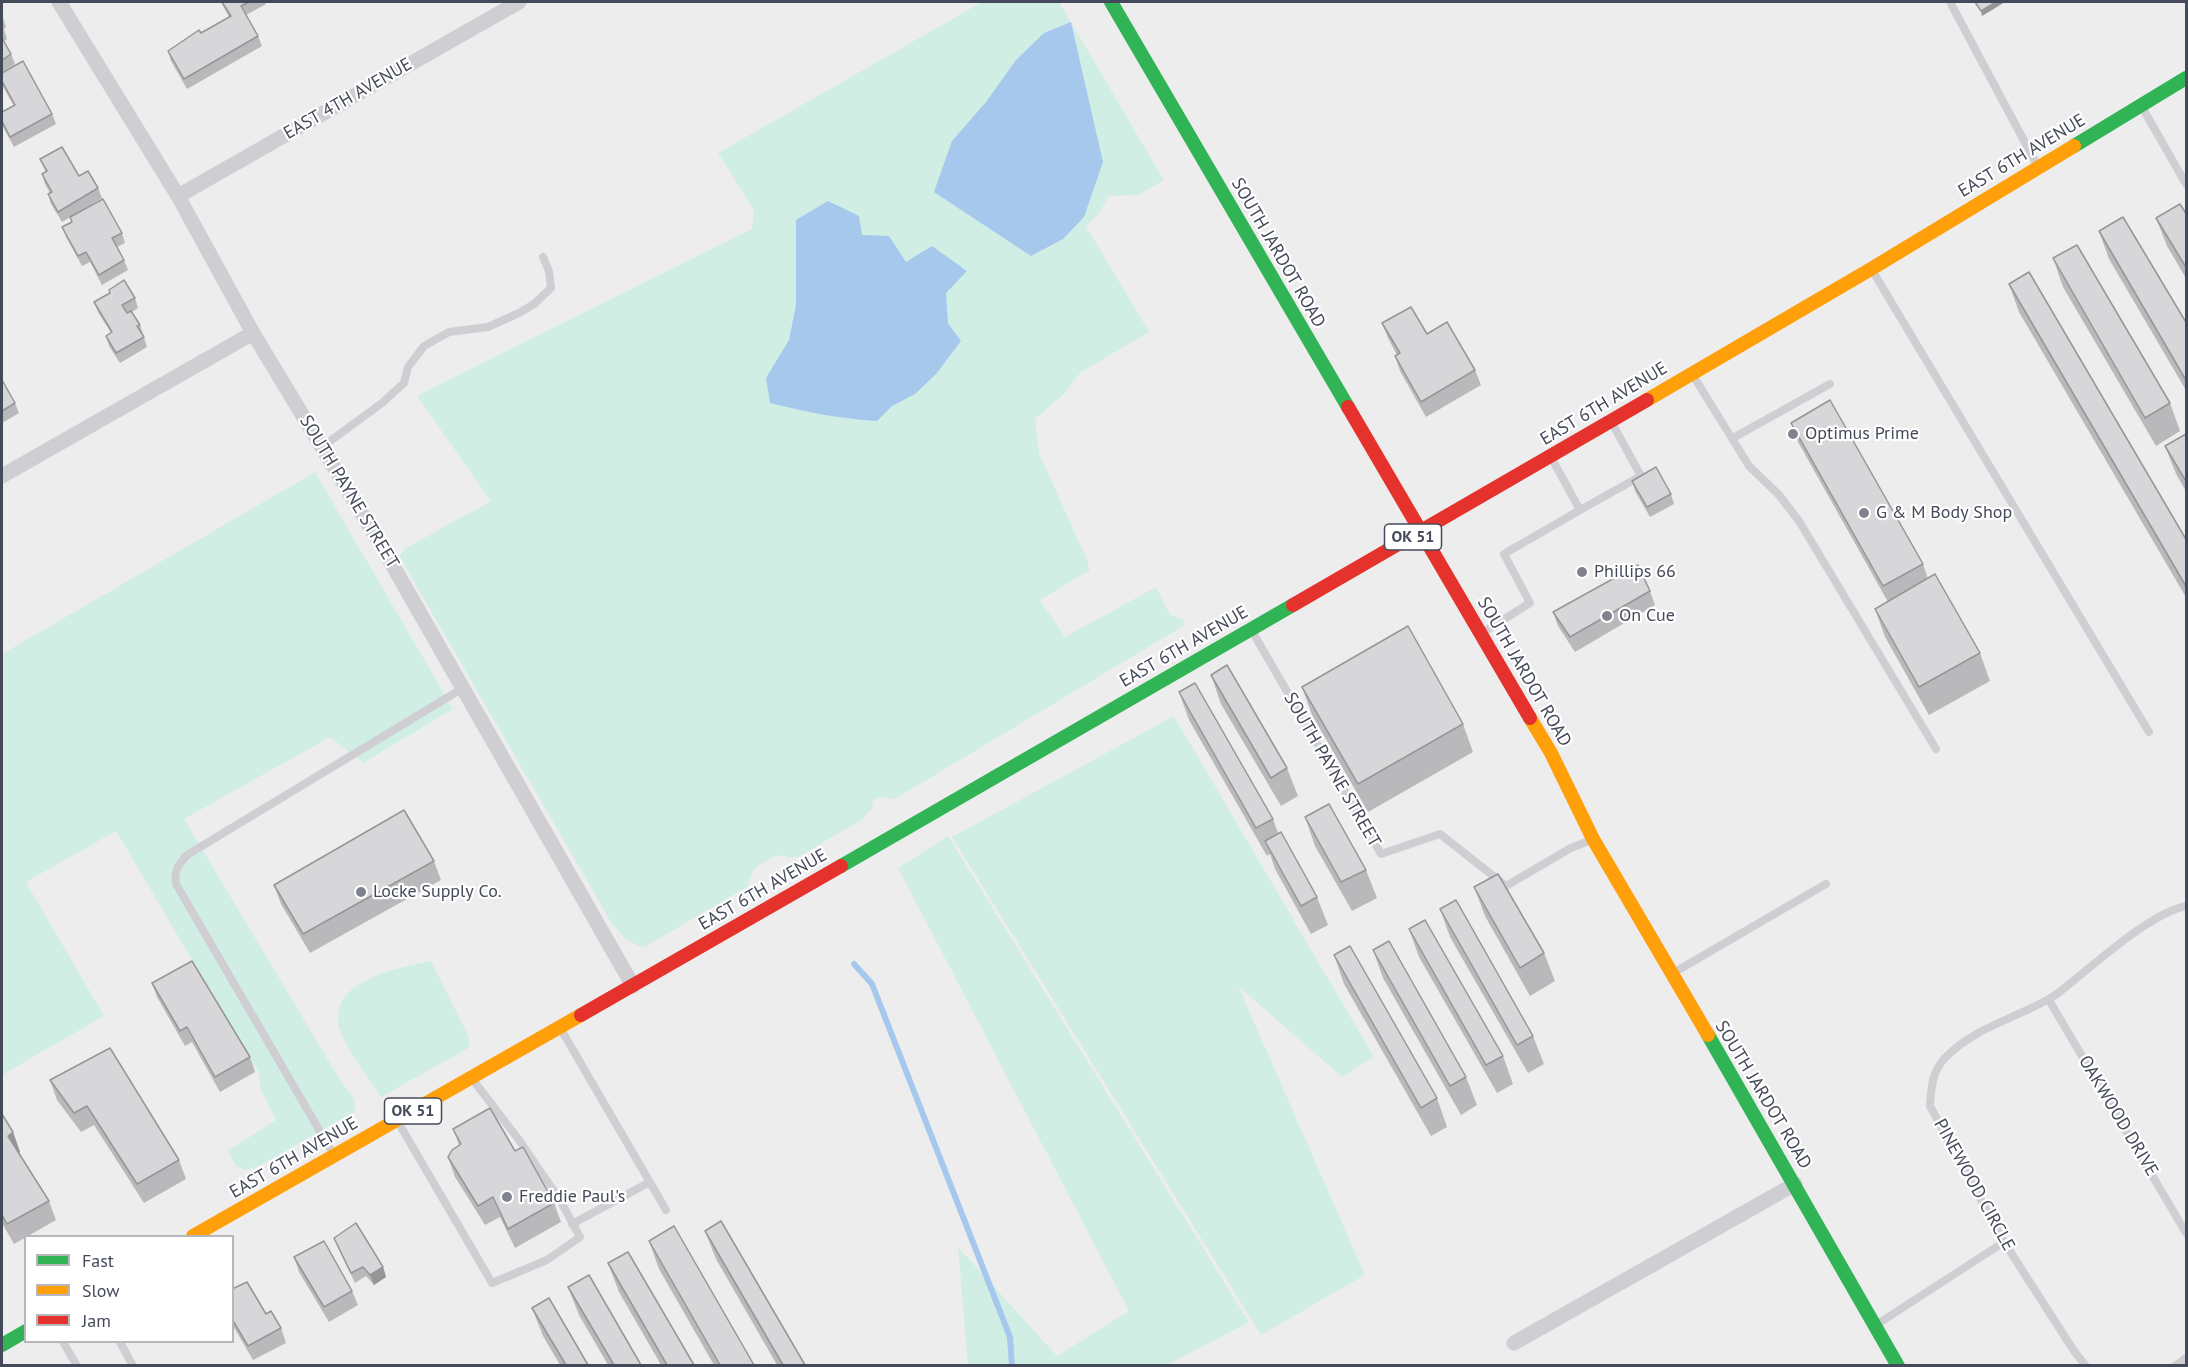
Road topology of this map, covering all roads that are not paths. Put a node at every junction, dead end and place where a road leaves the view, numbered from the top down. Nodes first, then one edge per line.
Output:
1 (59, 2) edge
2 (519, 2) edge
3 (1111, 2) edge
4 (1950, 2) edge
5 (2187, 78) edge
6 (2141, 106) junction
7 (2038, 167) junction
8 (2187, 184) edge
9 (178, 196) junction
10 (543, 257) dead end
11 (1871, 269) junction
12 (253, 333) junction
13 (1692, 374) junction
14 (1830, 384) dead end
15 (1611, 421) junction
16 (1732, 438) junction
17 (322, 447) junction
18 (1551, 457) junction
19 (2, 476) edge
20 (1580, 510) junction
21 (1422, 532) junction
22 (1251, 630) junction
23 (1481, 634) junction
24 (463, 688) junction
25 (2149, 732) dead end
26 (1936, 749) dead end
27 (1593, 839) junction
28 (1826, 884) dead end
29 (2187, 906) edge
30 (1671, 974) junction
31 (633, 986) junction
32 (2049, 1000) junction
33 (560, 1027) junction
34 (471, 1077) junction
35 (397, 1120) junction
36 (334, 1156) junction
37 (650, 1182) junction
38 (1795, 1184) junction
39 (666, 1210) dead end
40 (572, 1224) junction
41 (2187, 1233) edge
42 (195, 1235) edge
43 (2004, 1242) junction
44 (1875, 1326) junction
45 (24, 1332) edge
46 (64, 1343) edge
47 (121, 1343) edge
48 (1514, 1343) dead end
49 (2, 1345) edge
50 (2187, 1358) edge
51 (77, 1365) edge
52 (133, 1365) edge
53 (1898, 1365) edge
54 (2086, 1365) edge
55 (2175, 1365) edge

1 - 9 street, SOUTH PAYNE STREET
2 - 9 street, EAST 4TH AVENUE
3 - 21 main road, SOUTH JARDOT ROAD
4 - 7 lane
5 - 6 main road, EAST 6TH AVENUE / OK 51
6 - 7 main road, EAST 6TH AVENUE / OK 51
6 - 8 lane
7 - 11 main road, EAST 6TH AVENUE / OK 51
9 - 12 street, SOUTH PAYNE STREET
10 - 17 lane
11 - 13 main road, EAST 6TH AVENUE / OK 51
11 - 25 lane
12 - 17 street, SOUTH PAYNE STREET
12 - 19 street
13 - 15 main road, EAST 6TH AVENUE / OK 51
13 - 16 lane
14 - 16 lane
15 - 18 main road, EAST 6TH AVENUE / OK 51
15 - 20 lane
16 - 26 lane
17 - 24 street, SOUTH PAYNE STREET
18 - 20 lane
18 - 21 main road, EAST 6TH AVENUE / OK 51
20 - 23 lane
21 - 22 main road, EAST 6TH AVENUE / OK 51
21 - 23 main road, SOUTH JARDOT ROAD
22 - 27 lane, SOUTH PAYNE STREET
22 - 31 main road, EAST 6TH AVENUE / OK 51
23 - 27 main road, SOUTH JARDOT ROAD
24 - 31 street, SOUTH PAYNE STREET
24 - 36 lane
27 - 30 main road, SOUTH JARDOT ROAD
28 - 30 lane
29 - 32 lane, PINEWOOD CIRCLE
30 - 38 main road, SOUTH JARDOT ROAD
31 - 33 main road, EAST 6TH AVENUE / OK 51
32 - 41 lane, OAKWOOD DRIVE
32 - 43 lane, PINEWOOD CIRCLE
33 - 34 main road, EAST 6TH AVENUE / OK 51
33 - 37 lane
34 - 35 main road, EAST 6TH AVENUE / OK 51
34 - 40 lane
35 - 36 main road, EAST 6TH AVENUE / OK 51
35 - 40 lane
36 - 42 main road, EAST 6TH AVENUE / OK 51
37 - 39 lane
37 - 40 lane
38 - 44 main road, SOUTH JARDOT ROAD
38 - 48 street
43 - 44 lane
43 - 54 lane, PINEWOOD CIRCLE
44 - 53 main road, SOUTH JARDOT ROAD
45 - 49 main road
46 - 51 lane
47 - 52 lane
50 - 55 lane

